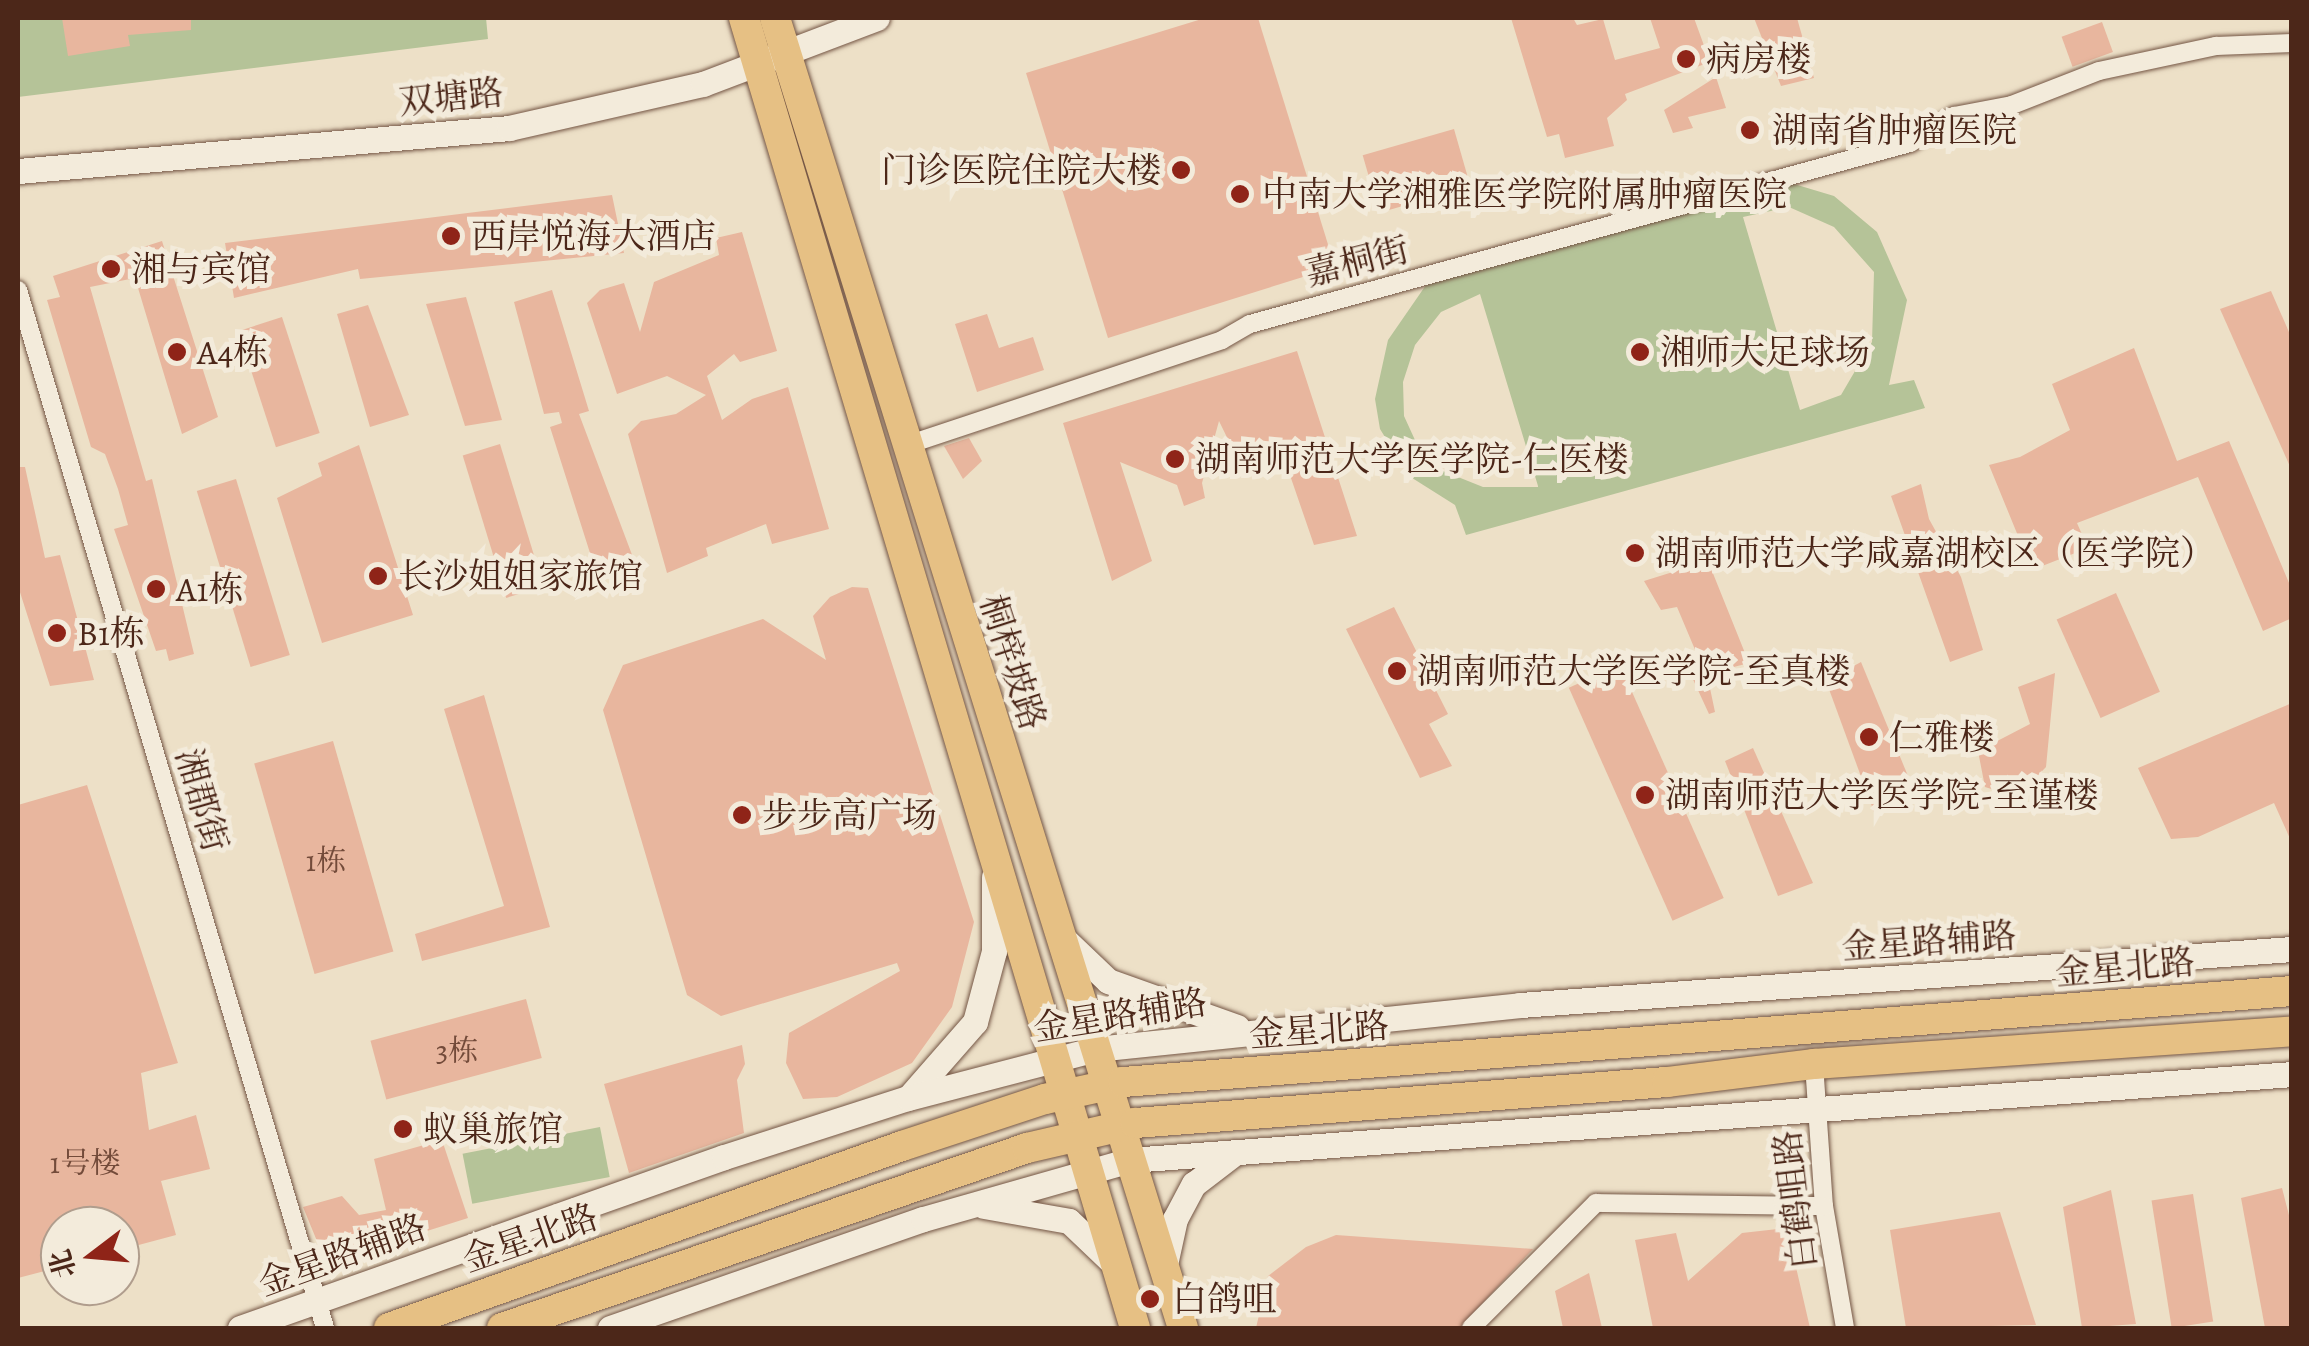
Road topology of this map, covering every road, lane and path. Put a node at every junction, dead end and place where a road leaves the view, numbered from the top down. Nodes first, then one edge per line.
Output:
1 (744, 18) edge
2 (775, 18) edge
3 (876, 18) edge
4 (2292, 43) edge
5 (772, 57) junction
6 (18, 171) edge
7 (18, 290) edge
8 (904, 446) junction
9 (994, 872) junction
10 (1060, 934) junction
11 (2292, 950) edge
12 (2292, 991) edge
13 (1251, 1031) junction
14 (2292, 1031) edge
15 (1096, 1049) junction
16 (1052, 1059) junction
17 (1814, 1064) junction
18 (2292, 1074) edge
19 (1107, 1085) junction
20 (1063, 1095) junction
21 (908, 1098) junction
22 (1817, 1106) junction
23 (1119, 1126) junction
24 (1075, 1135) junction
25 (1240, 1152) junction
26 (1130, 1160) junction
27 (1086, 1169) junction
28 (969, 1205) junction
29 (1824, 1206) junction
30 (1115, 1265) junction
31 (1164, 1269) junction
32 (240, 1328) edge
33 (324, 1328) edge
34 (389, 1328) edge
35 (502, 1328) edge
36 (610, 1328) edge
37 (1135, 1328) edge
38 (1183, 1328) edge
39 (1471, 1328) edge
40 (1844, 1328) edge

1 - 5 main road, 桐梓坡路
2 - 5 main road, 桐梓坡路
3 - 5 street, 双塘路
4 - 8 street, 嘉桐街
5 - 6 street, 双塘路
5 - 8 main road, 桐梓坡路
5 - 9 main road, 桐梓坡路
7 - 33 street, 湘郡街
8 - 10 main road, 桐梓坡路
9 - 16 main road, 桐梓坡路
9 - 21 street
10 - 13 street
10 - 15 main road, 桐梓坡路
11 - 13 street, 金星路辅路
12 - 19 main road, 金星北路
13 - 15 street, 金星路辅路
14 - 17 main road
15 - 16 street, 金星路辅路
15 - 19 main road, 桐梓坡路
16 - 20 main road, 桐梓坡路
16 - 21 street, 金星路辅路
17 - 22 street, 白鹤咀路
17 - 23 main road
18 - 22 street
19 - 20 main road, 金星北路
19 - 23 main road, 桐梓坡路
20 - 24 main road, 桐梓坡路
20 - 34 main road, 金星北路
21 - 32 street, 金星路辅路
22 - 25 street
22 - 29 street, 白鹤咀路
23 - 24 main road
23 - 26 main road, 桐梓坡路
24 - 27 main road, 桐梓坡路
24 - 35 main road
25 - 26 street
25 - 31 street
26 - 27 street
26 - 31 main road, 桐梓坡路
27 - 28 street
27 - 30 main road, 桐梓坡路
28 - 30 street
28 - 36 street
29 - 39 street
29 - 40 street, 白鹤咀路
30 - 37 main road, 桐梓坡路
31 - 38 main road, 桐梓坡路

